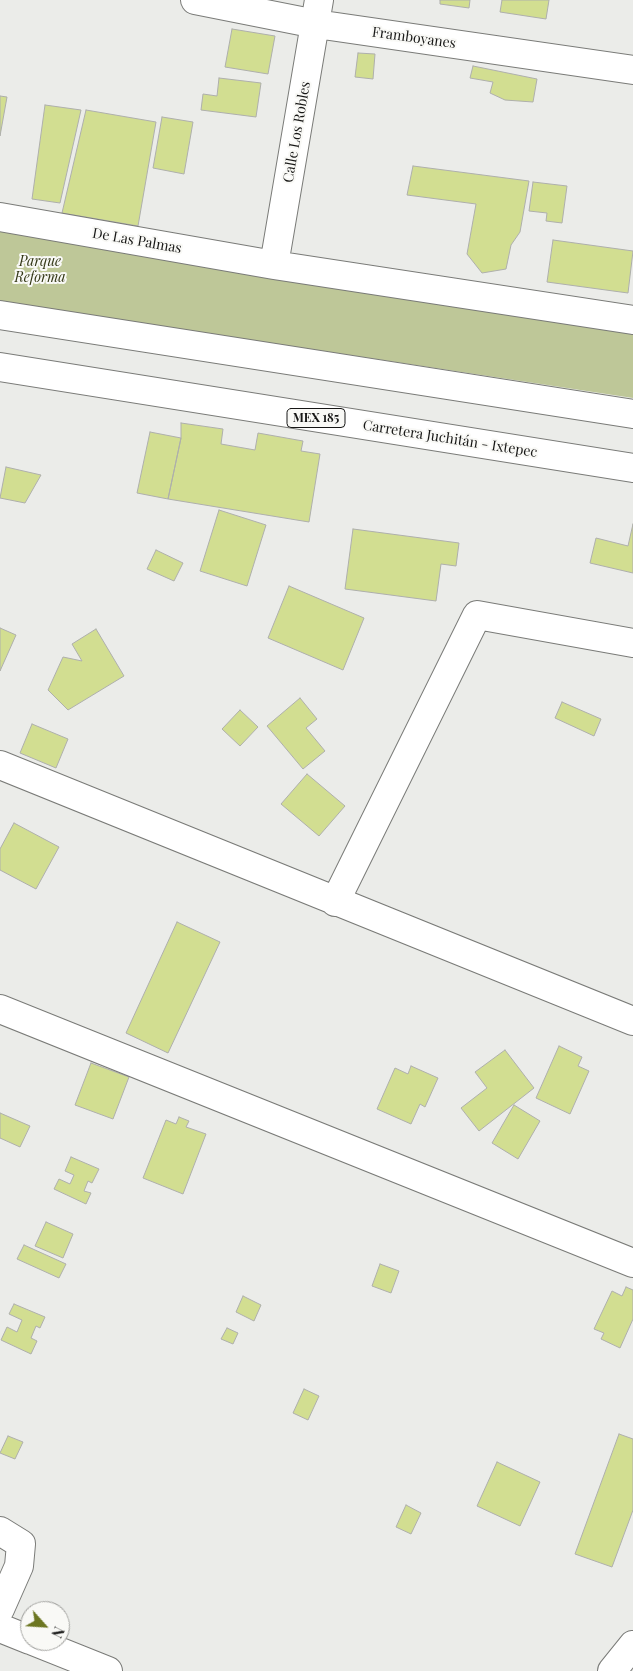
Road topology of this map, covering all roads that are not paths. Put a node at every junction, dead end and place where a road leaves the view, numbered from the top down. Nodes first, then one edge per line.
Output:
1 (195, 0) edge
2 (318, 12) edge
3 (633, 70) edge
4 (0, 217) edge
5 (274, 265) junction
6 (0, 315) edge
7 (633, 320) edge
8 (0, 367) edge
9 (633, 414) edge
10 (633, 468) edge
11 (633, 643) edge
12 (0, 765) edge
13 (335, 902) junction
14 (0, 1008) edge
15 (633, 1021) edge
16 (633, 1263) edge
17 (0, 1531) edge
18 (0, 1609) edge
19 (0, 1628) edge
20 (20, 1636) edge
21 (633, 1645) edge
22 (58, 1651) edge
23 (108, 1671) edge
24 (612, 1671) edge

1 - 2 street, Framboyanes
2 - 3 street, Framboyanes
2 - 5 street, Calle Los Robles
4 - 5 street, De Las Palmas
5 - 7 street, De Las Palmas
6 - 9 street
8 - 10 street, Carretera Juchitán - Ixtepec / MEX 185
11 - 13 street
12 - 13 street
13 - 15 street
14 - 16 street
17 - 18 street
19 - 20 street
21 - 24 street
22 - 23 street

